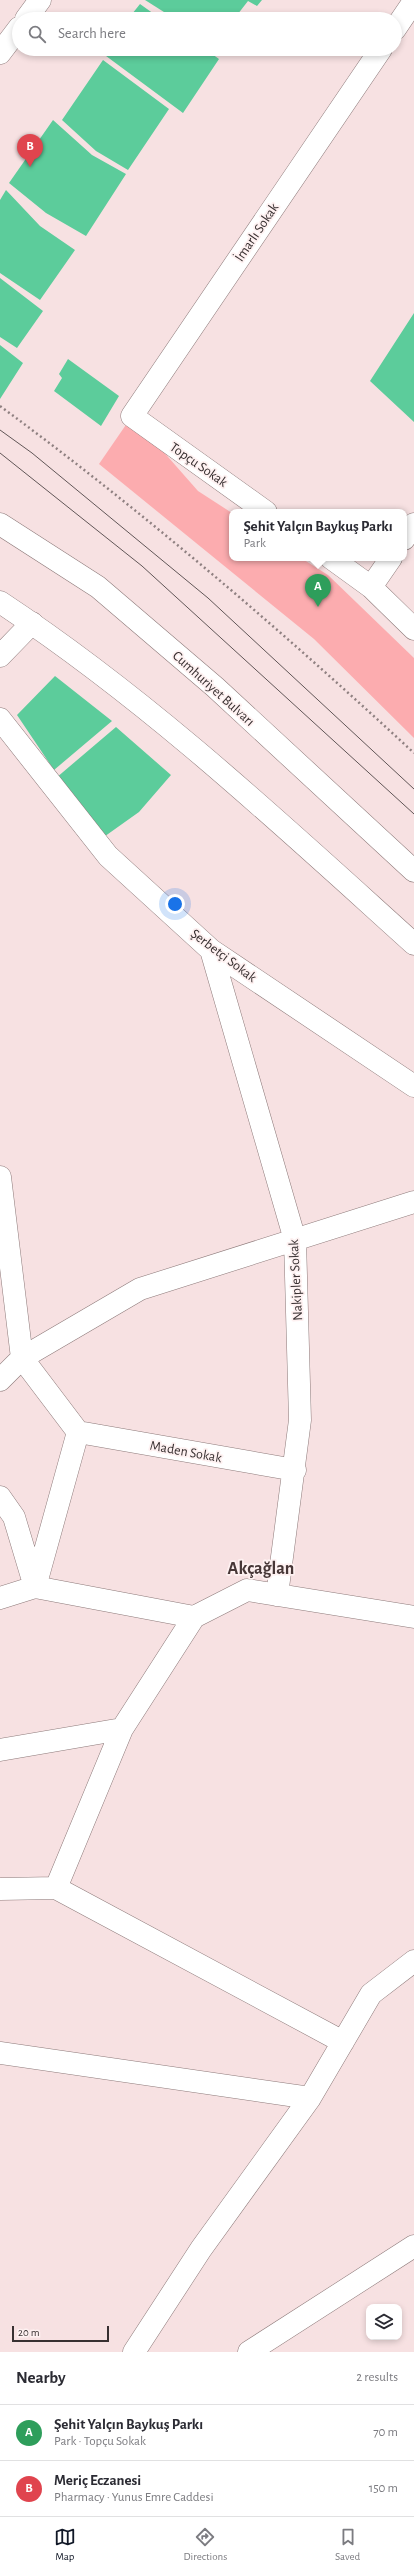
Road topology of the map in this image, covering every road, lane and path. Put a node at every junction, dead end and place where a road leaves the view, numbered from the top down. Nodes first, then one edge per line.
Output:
1 (40, 0) edge
2 (414, 1) edge
3 (31, 12) edge
4 (402, 19) edge
5 (12, 37) edge
6 (0, 53) edge
7 (376, 56) edge
8 (0, 406) edge
9 (132, 416) joint
10 (262, 509) edge
11 (0, 524) edge
12 (414, 524) edge
13 (407, 534) edge
14 (334, 561) edge
15 (389, 561) edge
16 (371, 587) junction
17 (0, 602) edge
18 (32, 623) junction
19 (414, 629) edge
20 (0, 656) edge
21 (0, 719) edge
22 (414, 753) edge
23 (414, 871) edge
24 (414, 944) edge
25 (212, 950) junction
26 (414, 1086) edge
27 (0, 1177) edge
28 (414, 1202) edge
29 (295, 1240) junction
30 (22, 1358) junction
31 (0, 1380) edge
32 (78, 1432) junction
33 (295, 1470) junction
34 (0, 1498) edge
35 (35, 1587) junction
36 (277, 1595) junction
37 (0, 1598) edge
38 (194, 1617) junction
39 (414, 1617) edge
40 (122, 1729) junction
41 (0, 1750) edge
42 (56, 1888) junction
43 (0, 1889) edge
44 (414, 1961) edge
45 (343, 2042) junction
46 (0, 2053) edge
47 (310, 2098) junction
48 (414, 2246) edge
49 (134, 2352) edge
50 (249, 2352) edge

1 - 3 street
2 - 4 street
5 - 6 street
7 - 9 street, İmarlı Sokak
8 - 22 path
9 - 10 street, Topçu Sokak
11 - 23 street, Cumhuriyet Bulvarı
12 - 13 street
14 - 16 street
15 - 16 street
16 - 19 street
17 - 18 street
18 - 20 street
18 - 24 street
21 - 25 street, Şerbetçi Sokak
25 - 26 street, Şerbetçi Sokak
25 - 29 street, Nakipler Sokak
27 - 30 street
28 - 29 street
29 - 30 street
29 - 33 street, Nakipler Sokak
30 - 31 street
30 - 32 street
32 - 33 street, Maden Sokak
32 - 35 street
33 - 36 street, Nakipler Sokak
34 - 35 street
35 - 37 street
35 - 38 street
36 - 38 street
36 - 39 street
38 - 40 street
40 - 41 street
40 - 42 street
42 - 43 street
42 - 45 street
44 - 45 street
45 - 47 street
46 - 47 street
47 - 49 street
48 - 50 street

